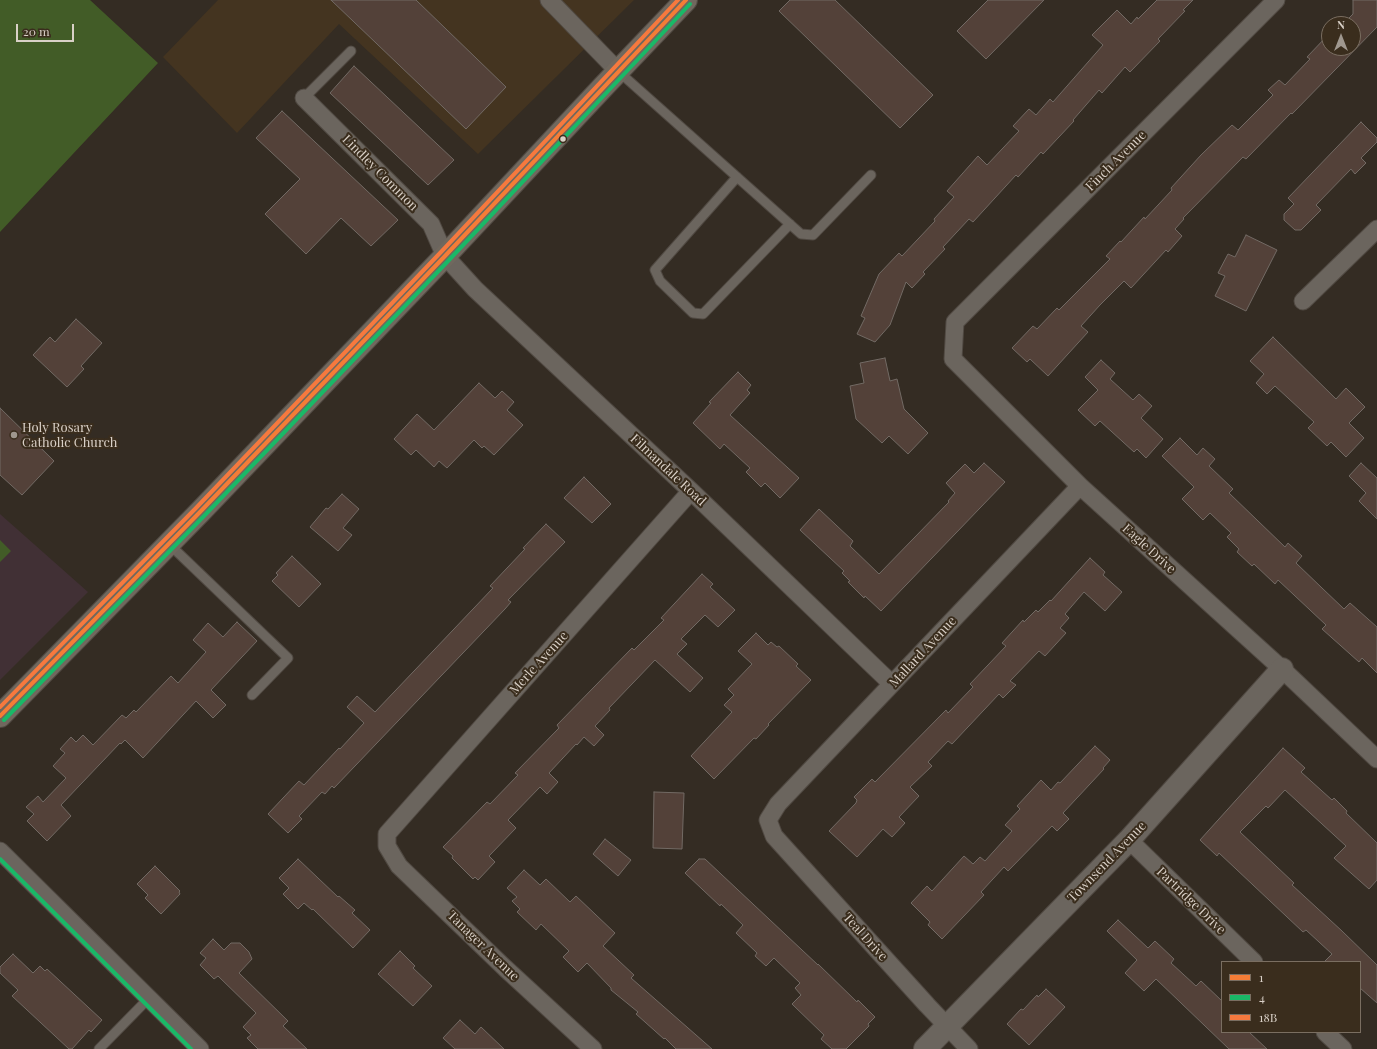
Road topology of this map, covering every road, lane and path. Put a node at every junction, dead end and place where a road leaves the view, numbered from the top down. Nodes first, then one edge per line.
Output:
1 (549, 0) edge
2 (686, 0) edge
3 (1276, 0) edge
4 (351, 51) dead end
5 (618, 71) junction
6 (304, 98) joint
7 (871, 175) dead end
8 (737, 177) junction
9 (790, 224) junction
10 (1377, 229) edge
11 (445, 256) junction
12 (1303, 301) dead end
13 (956, 322) joint
14 (1080, 486) junction
15 (691, 492) junction
16 (168, 543) junction
17 (1282, 669) junction
18 (892, 684) junction
19 (252, 695) dead end
20 (0, 716) edge
21 (1377, 759) edge
22 (768, 820) joint
23 (387, 834) joint
24 (1129, 840) junction
25 (0, 851) edge
26 (1253, 961) edge
27 (148, 999) junction
28 (947, 1026) junction
29 (1326, 1033) edge
30 (99, 1049) edge
31 (200, 1049) edge
32 (593, 1049) edge
33 (925, 1049) edge
34 (969, 1049) edge
35 (1342, 1049) edge

1 - 5 street
2 - 5 main road
3 - 13 street, Finch Avenue
4 - 6 lane
5 - 8 lane
5 - 11 main road
6 - 11 street, Lindley Common
7 - 9 lane
8 - 9 lane
8 - 9 lane
10 - 12 street
11 - 15 street, Filmandale Road
11 - 16 main road
13 - 14 street, Eagle Drive
14 - 17 street, Eagle Drive
14 - 18 street, Mallard Avenue
15 - 18 street, Filmandale Road
15 - 23 street, Merle Avenue
16 - 19 lane
16 - 20 main road
17 - 21 street, Eagle Drive
17 - 24 street, Townsend Avenue
18 - 22 street, Mallard Avenue
22 - 28 street, Teal Drive
23 - 32 street, Tanager Avenue
24 - 26 street, Partridge Drive
24 - 28 street, Townsend Avenue
25 - 27 street
27 - 30 lane
27 - 31 street
28 - 33 street, Townsend Avenue
28 - 34 street, Teal Drive
29 - 35 street

